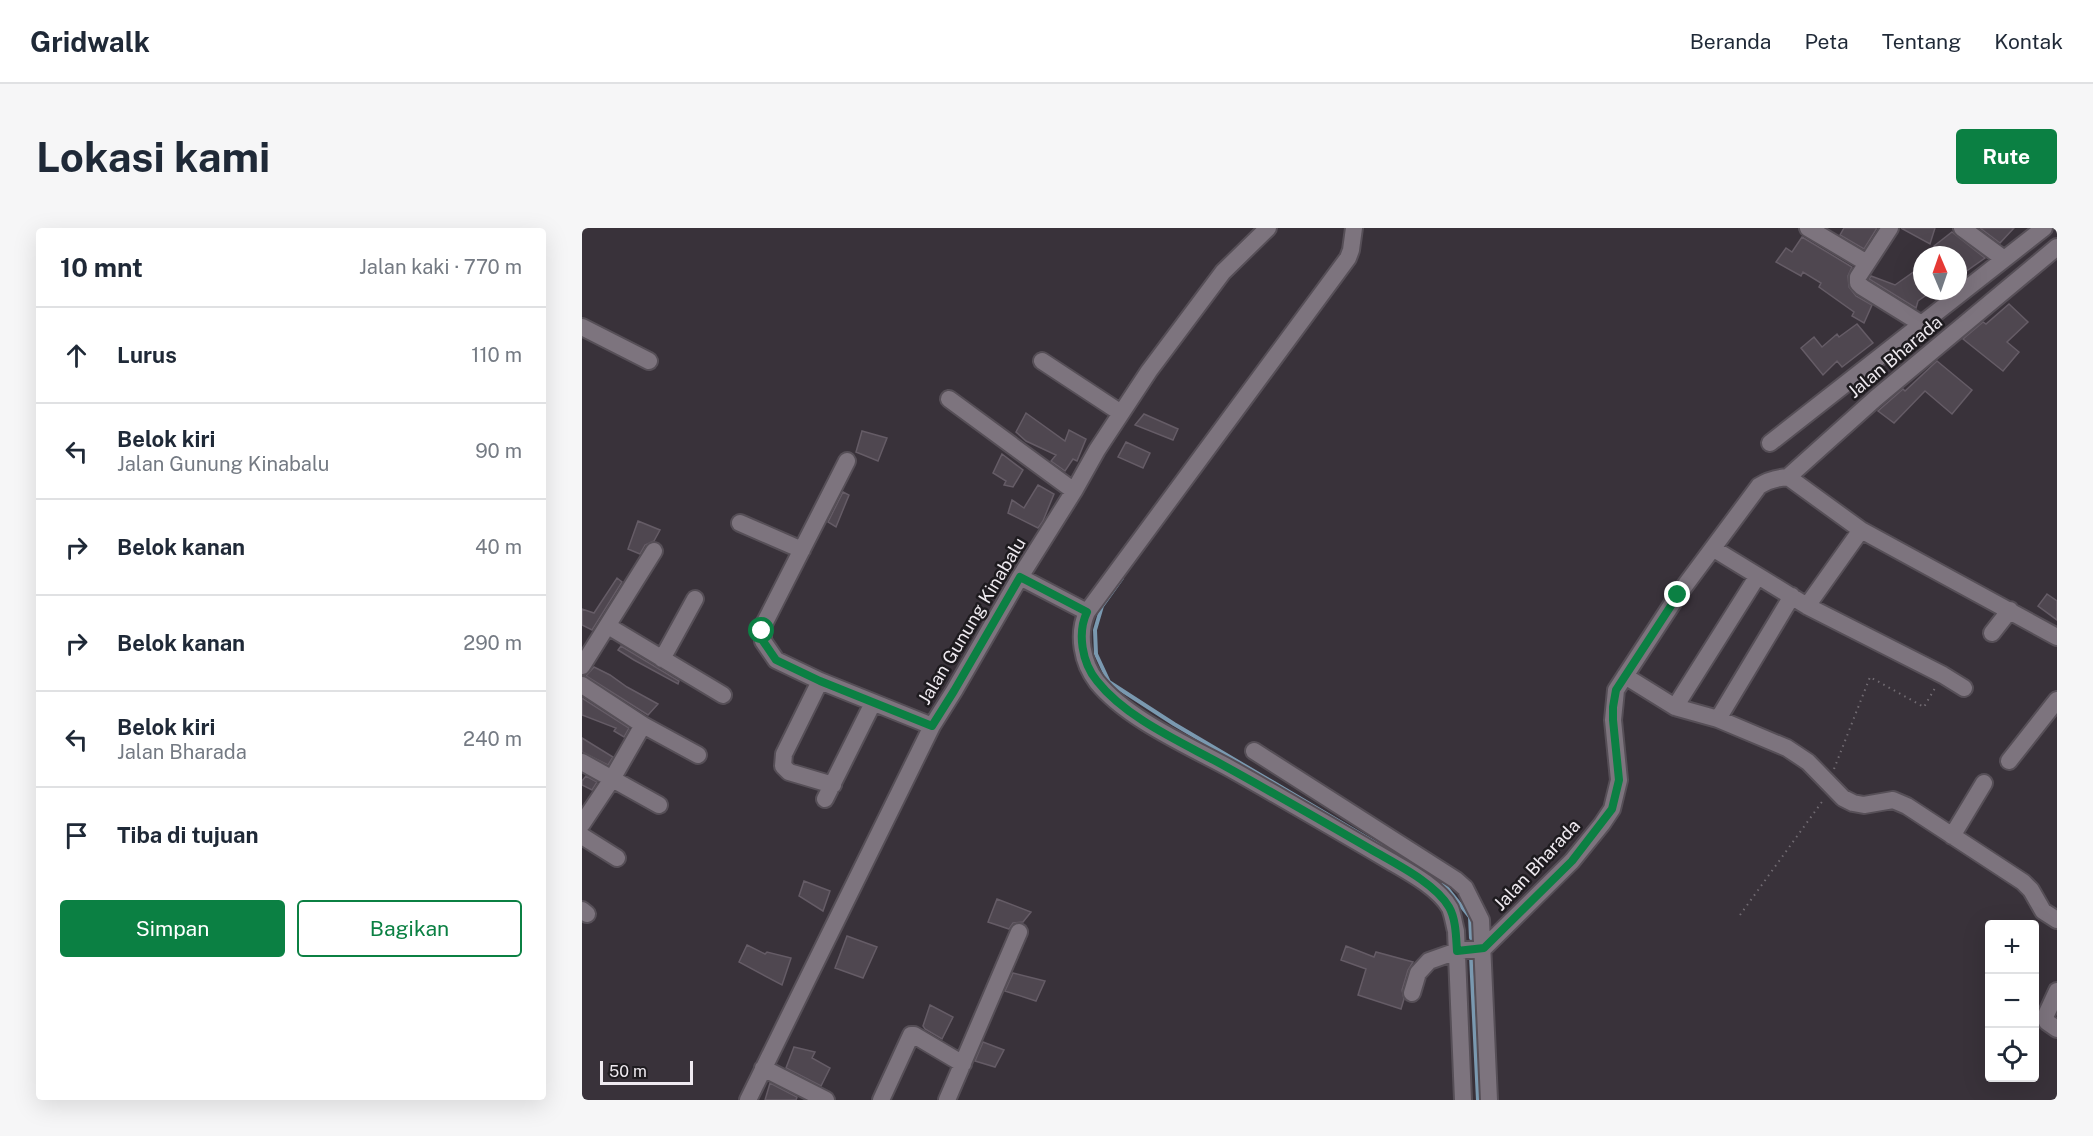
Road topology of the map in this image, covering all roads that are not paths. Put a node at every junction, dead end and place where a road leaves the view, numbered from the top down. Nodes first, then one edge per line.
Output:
1 (1268, 228) edge
2 (1354, 228) edge
3 (1808, 228) edge
4 (1890, 228) edge
5 (1962, 228) edge
6 (2043, 228) edge
7 (2057, 247) edge
8 (2004, 259) junction
9 (1867, 263) junction
10 (1920, 323) junction
11 (582, 327) edge
12 (1042, 360) dead end
13 (648, 361) dead end
14 (949, 399) dead end
15 (1121, 413) junction
16 (1770, 443) dead end
17 (848, 461) dead end
18 (1788, 477) junction
19 (1074, 491) junction
20 (740, 523) dead end
21 (1861, 530) junction
22 (1714, 549) junction
23 (802, 550) junction
24 (654, 551) dead end
25 (1020, 577) junction
26 (1757, 577) junction
27 (1792, 596) junction
28 (695, 599) dead end
29 (1807, 606) junction
30 (2010, 610) junction
31 (1087, 612) junction
32 (608, 626) junction
33 (1992, 633) dead end
34 (2057, 637) edge
35 (662, 659) junction
36 (582, 666) edge
37 (1625, 676) junction
38 (820, 681) junction
39 (582, 685) edge
40 (1964, 688) dead end
41 (723, 695) dead end
42 (2057, 700) edge
43 (873, 703) junction
44 (1675, 706) junction
45 (1718, 719) junction
46 (643, 725) junction
47 (932, 726) junction
48 (1254, 752) dead end
49 (698, 754) dead end
50 (2009, 761) dead end
51 (582, 762) edge
52 (612, 779) junction
53 (1984, 783) dead end
54 (659, 805) dead end
55 (582, 825) edge
56 (582, 836) edge
57 (1952, 836) junction
58 (617, 858) dead end
59 (2057, 921) edge
60 (1019, 932) dead end
61 (1471, 950) junction
62 (2057, 992) edge
63 (1412, 993) dead end
64 (2057, 1029) edge
65 (963, 1064) junction
66 (763, 1068) junction
67 (748, 1100) edge
68 (826, 1100) edge
69 (880, 1100) edge
70 (948, 1100) edge
71 (1463, 1100) edge
72 (1489, 1100) edge

1 - 15 street, Jalan Gunung Kinabalu
2 - 31 street
3 - 9 street
4 - 9 street
5 - 8 street
6 - 8 street
7 - 18 street, Jalan Bharada
8 - 10 street
9 - 10 street
10 - 16 street
11 - 13 street
12 - 15 street
14 - 19 street
15 - 19 street, Jalan Gunung Kinabalu
17 - 23 street
18 - 21 street
18 - 22 street, Jalan Bharada
19 - 25 street, Jalan Gunung Kinabalu
20 - 23 street
21 - 29 street
21 - 30 street
22 - 26 street
22 - 37 street, Jalan Bharada
23 - 38 street
24 - 32 street
25 - 31 street
25 - 47 street, Jalan Gunung Kinabalu
26 - 27 street
26 - 44 street
27 - 29 street
27 - 45 street
28 - 35 street
29 - 40 street
30 - 33 street
30 - 34 street
31 - 61 street
32 - 35 street
32 - 36 street
35 - 41 street
37 - 44 street
37 - 61 street, Jalan Bharada
38 - 43 street
38 - 43 street
39 - 46 street
42 - 50 street
43 - 47 street
44 - 45 street
45 - 57 street
46 - 49 street
46 - 52 street
47 - 66 street, Jalan Gunung Kinabalu
48 - 61 street
51 - 52 street
52 - 54 street
52 - 55 street
53 - 57 street
56 - 58 street
57 - 59 street
60 - 65 street
61 - 63 street
61 - 71 street
61 - 72 street
62 - 64 street
65 - 69 street
65 - 70 street
66 - 67 street, Jalan Gunung Kinabalu
66 - 68 street

